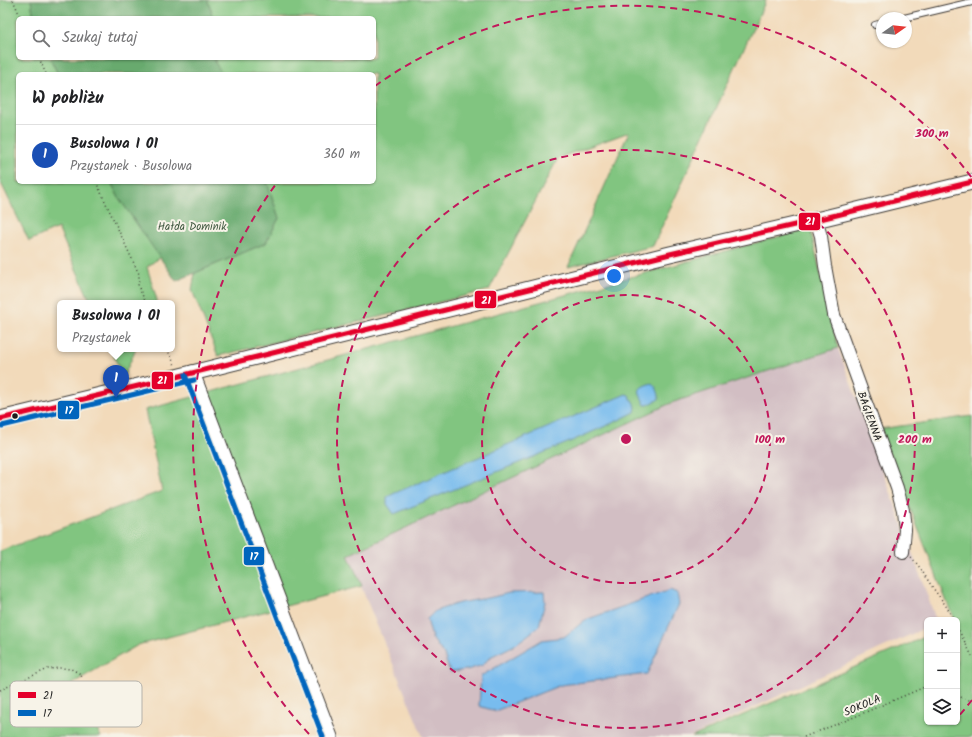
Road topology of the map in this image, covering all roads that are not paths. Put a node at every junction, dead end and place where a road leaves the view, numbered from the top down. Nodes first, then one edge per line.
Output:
1 (972, 2) edge
2 (912, 16) edge
3 (972, 182) edge
4 (816, 220) junction
5 (186, 374) junction
6 (0, 419) edge
7 (903, 552) road end
8 (330, 737) edge

1 - 2 lane
3 - 4 street
4 - 5 street
4 - 7 street, BAGIENNA
5 - 6 street
5 - 8 street

